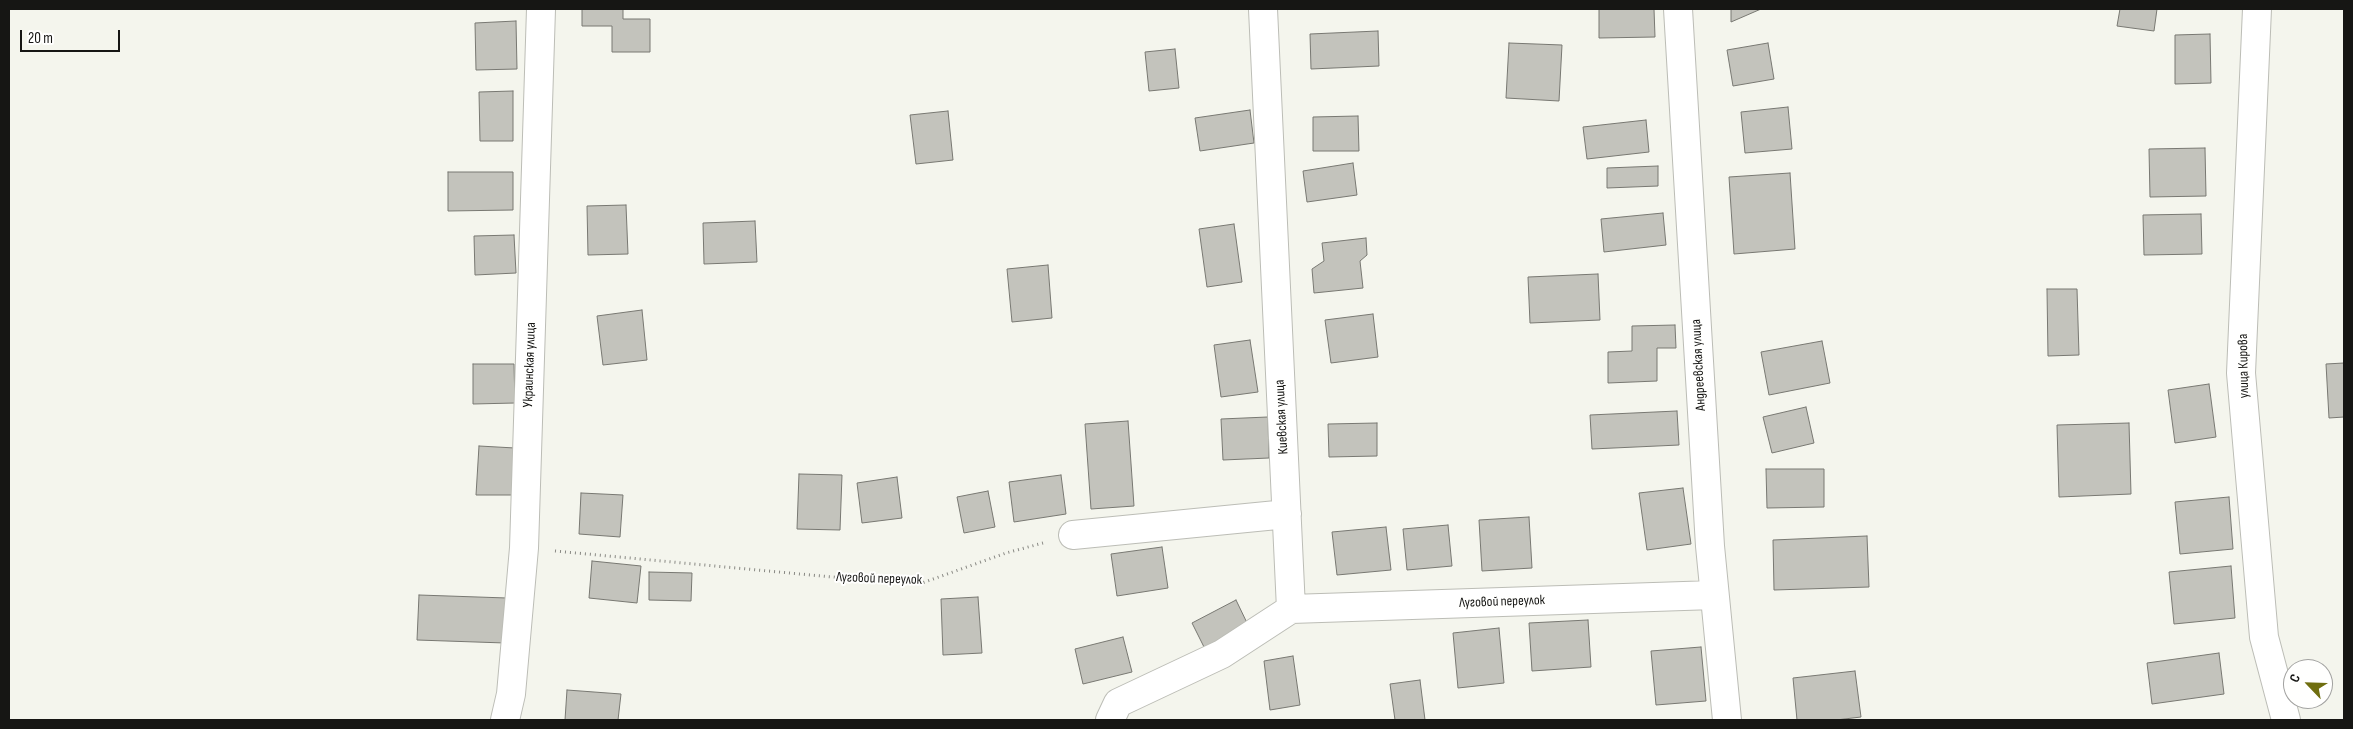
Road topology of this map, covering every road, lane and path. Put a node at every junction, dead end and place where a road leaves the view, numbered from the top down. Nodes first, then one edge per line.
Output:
1 (542, 9) edge
2 (1264, 9) edge
3 (1678, 9) edge
4 (2257, 9) edge
5 (1287, 514) junction
6 (1073, 535) joint
7 (524, 548) junction
8 (1714, 595) junction
9 (1291, 609) junction
10 (506, 720) edge
11 (1110, 720) edge
12 (1727, 720) edge
13 (2286, 720) edge

1 - 7 street, Украинская улица
2 - 5 street, Киевская улица
3 - 8 street, Андреевская улица
4 - 13 street, улица Кирова
5 - 6 street
5 - 9 street, Киевская улица
6 - 7 path, Луговой переулок
7 - 10 street, Украинская улица
8 - 9 street, Луговой переулок
8 - 12 street, Андреевская улица
9 - 11 street

